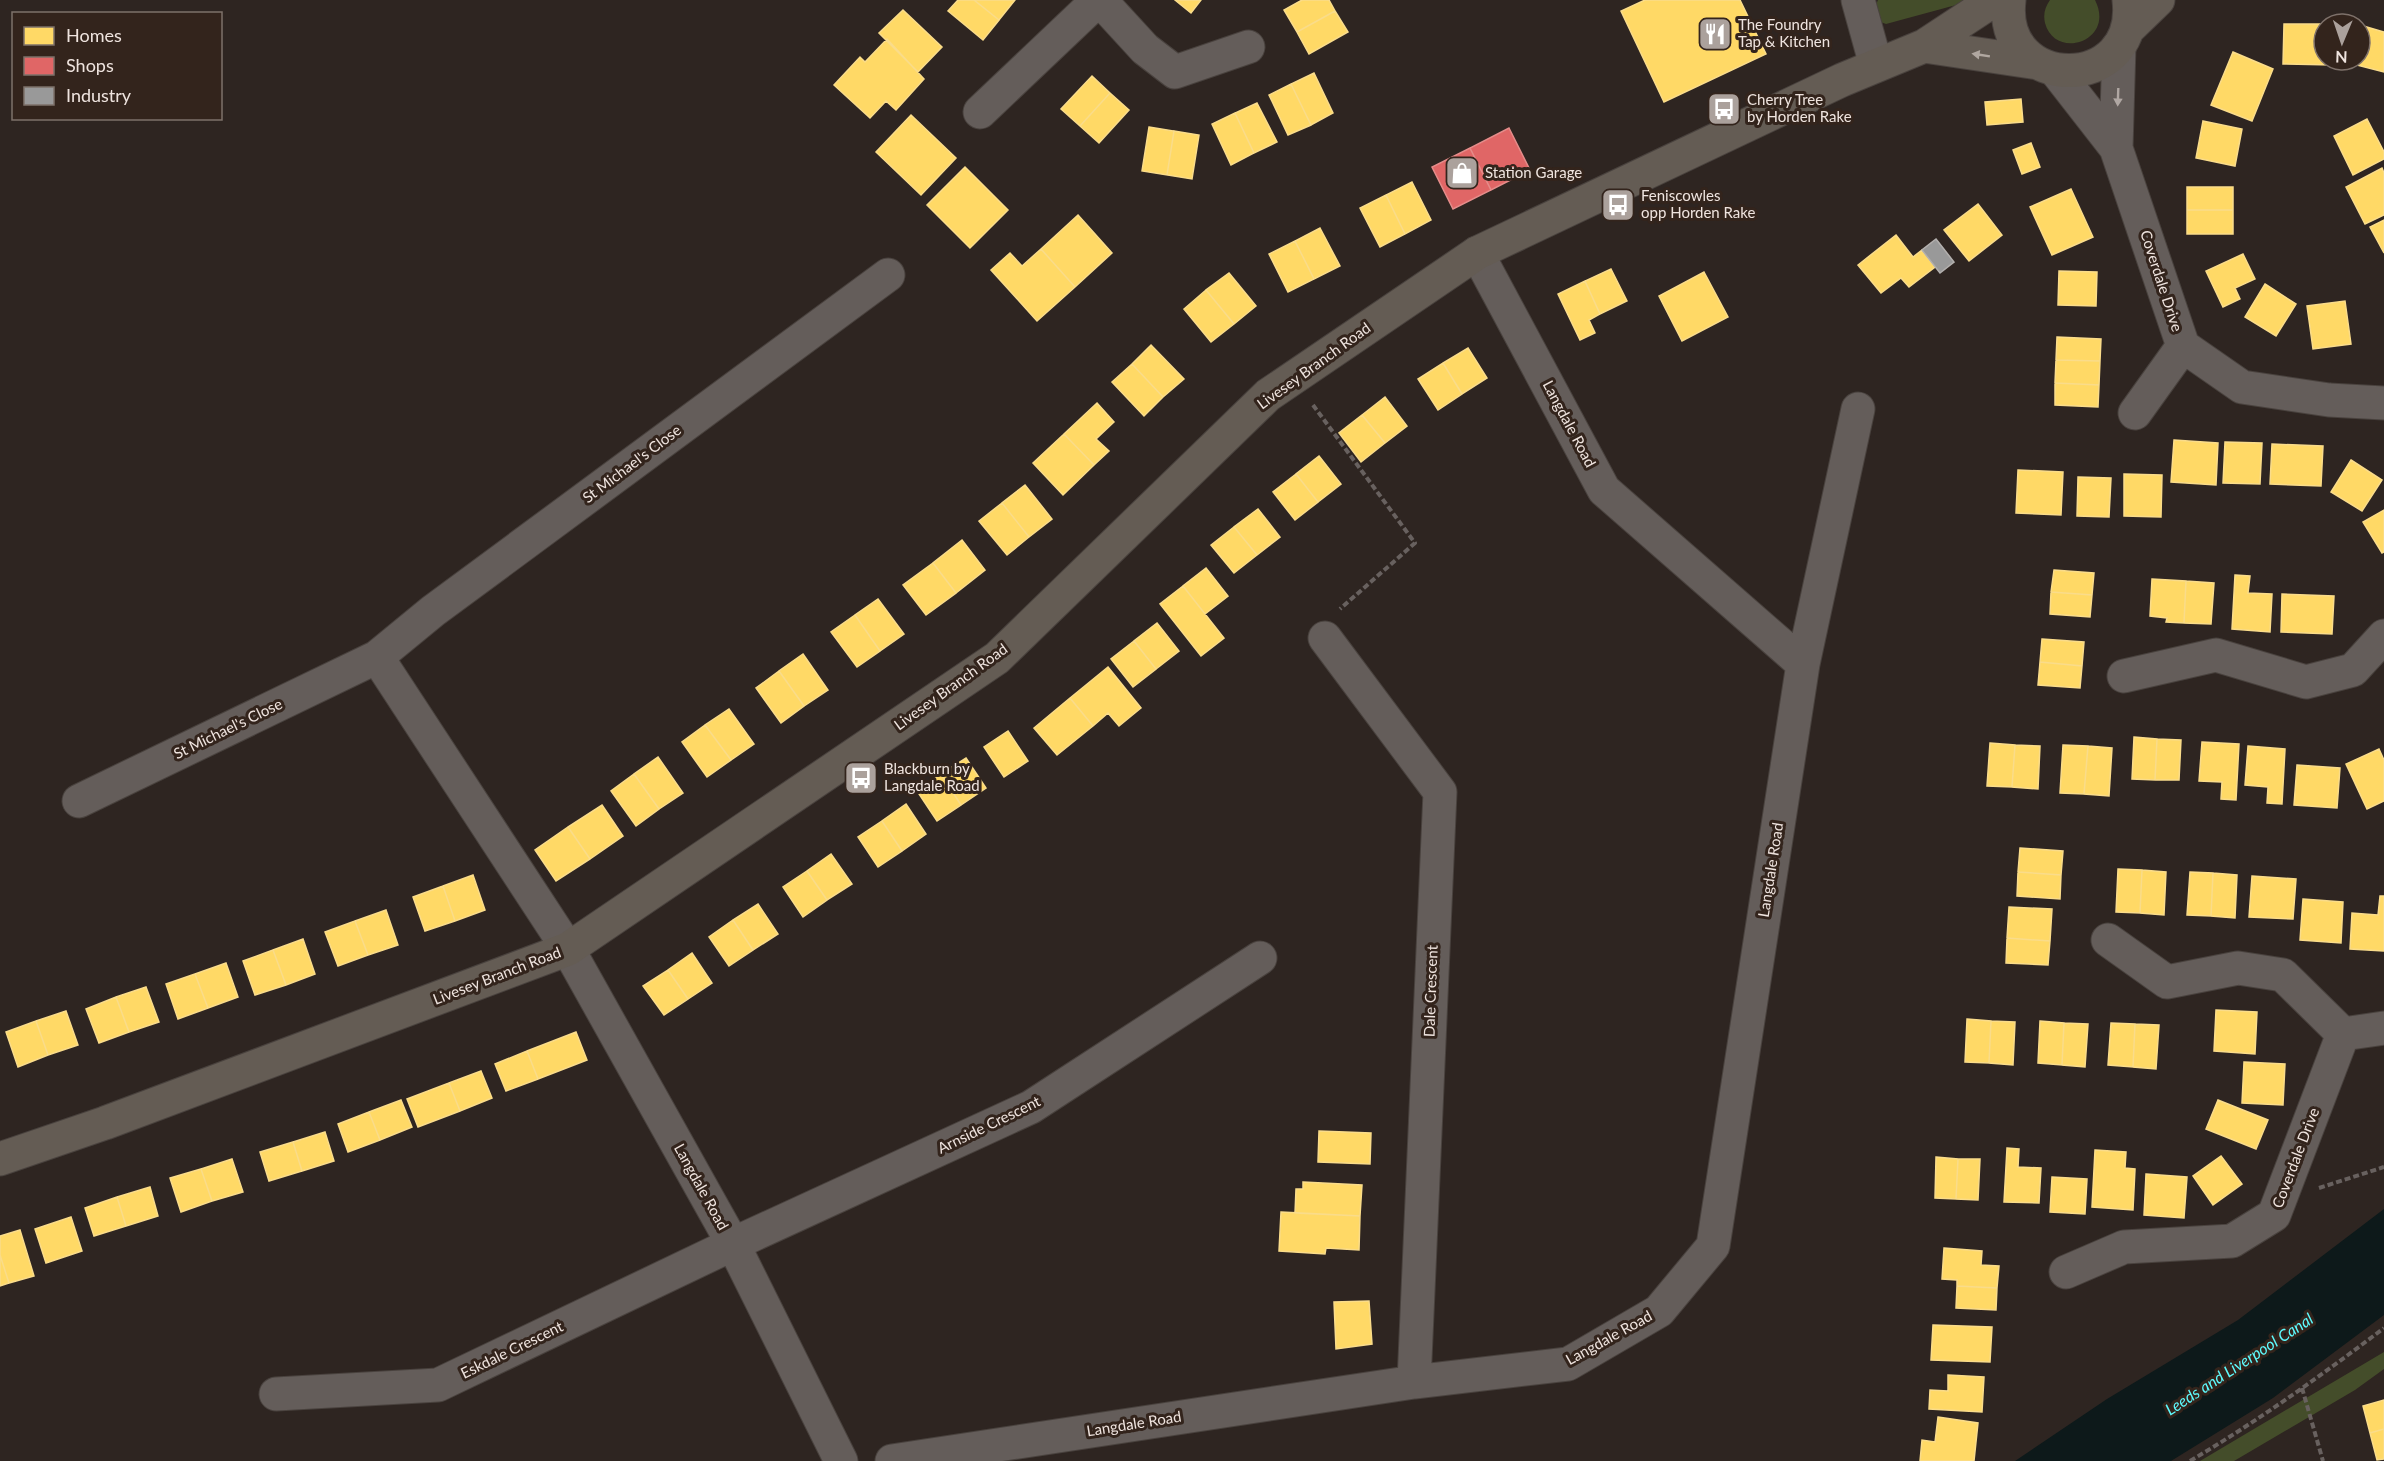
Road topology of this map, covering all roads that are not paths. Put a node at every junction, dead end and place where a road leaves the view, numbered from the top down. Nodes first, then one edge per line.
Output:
1 (1099, 0) edge
2 (1858, 0) edge
3 (1994, 0) edge
4 (2009, 0) edge
5 (2158, 0) edge
6 (2126, 25) edge
7 (1924, 46) junction
8 (1248, 47) dead end
9 (1876, 65) junction
10 (2047, 67) junction
11 (980, 112) dead end
12 (2116, 148) junction
13 (1477, 253) junction
14 (888, 274) dead end
15 (2183, 346) junction
16 (2384, 403) edge
17 (1858, 409) dead end
18 (2135, 413) dead end
19 (2384, 636) edge
20 (1325, 638) road end
21 (377, 657) junction
22 (1803, 664) junction
23 (2124, 676) dead end
24 (79, 801) dead end
25 (2108, 940) dead end
26 (568, 949) junction
27 (1260, 958) dead end
28 (2384, 1028) edge
29 (2343, 1034) junction
30 (0, 1159) edge
31 (733, 1244) junction
32 (2066, 1272) dead end
33 (1414, 1382) junction
34 (276, 1394) dead end
35 (841, 1461) edge
36 (892, 1461) edge

1 - 8 street
1 - 11 street
2 - 9 street
3 - 7 main road, Livesey Branch Road
4 - 10 main road
5 - 6 main road
6 - 10 main road
6 -> 12 street, Coverdale Drive
7 - 9 main road, Livesey Branch Road
10 -> 7 main road
9 - 13 main road, Livesey Branch Road
10 - 12 street, Coverdale Drive
12 - 15 street, Coverdale Drive
13 - 22 street, Langdale Road
13 - 26 main road, Livesey Branch Road
14 - 21 street, St Michael's Close
15 - 16 street, Coverdale Drive
15 - 18 street
17 - 22 street, Langdale Road
19 - 23 street
20 - 33 street, Dale Crescent
21 - 24 street, St Michael's Close
21 - 26 street
22 - 33 street, Langdale Road
25 - 29 street
26 - 30 main road, Livesey Branch Road
26 - 31 street, Langdale Road
27 - 31 street, Arnside Crescent
28 - 29 street
29 - 32 street, Coverdale Drive
31 - 34 street, Eskdale Crescent
31 - 35 street, Langdale Road
33 - 36 street, Langdale Road

